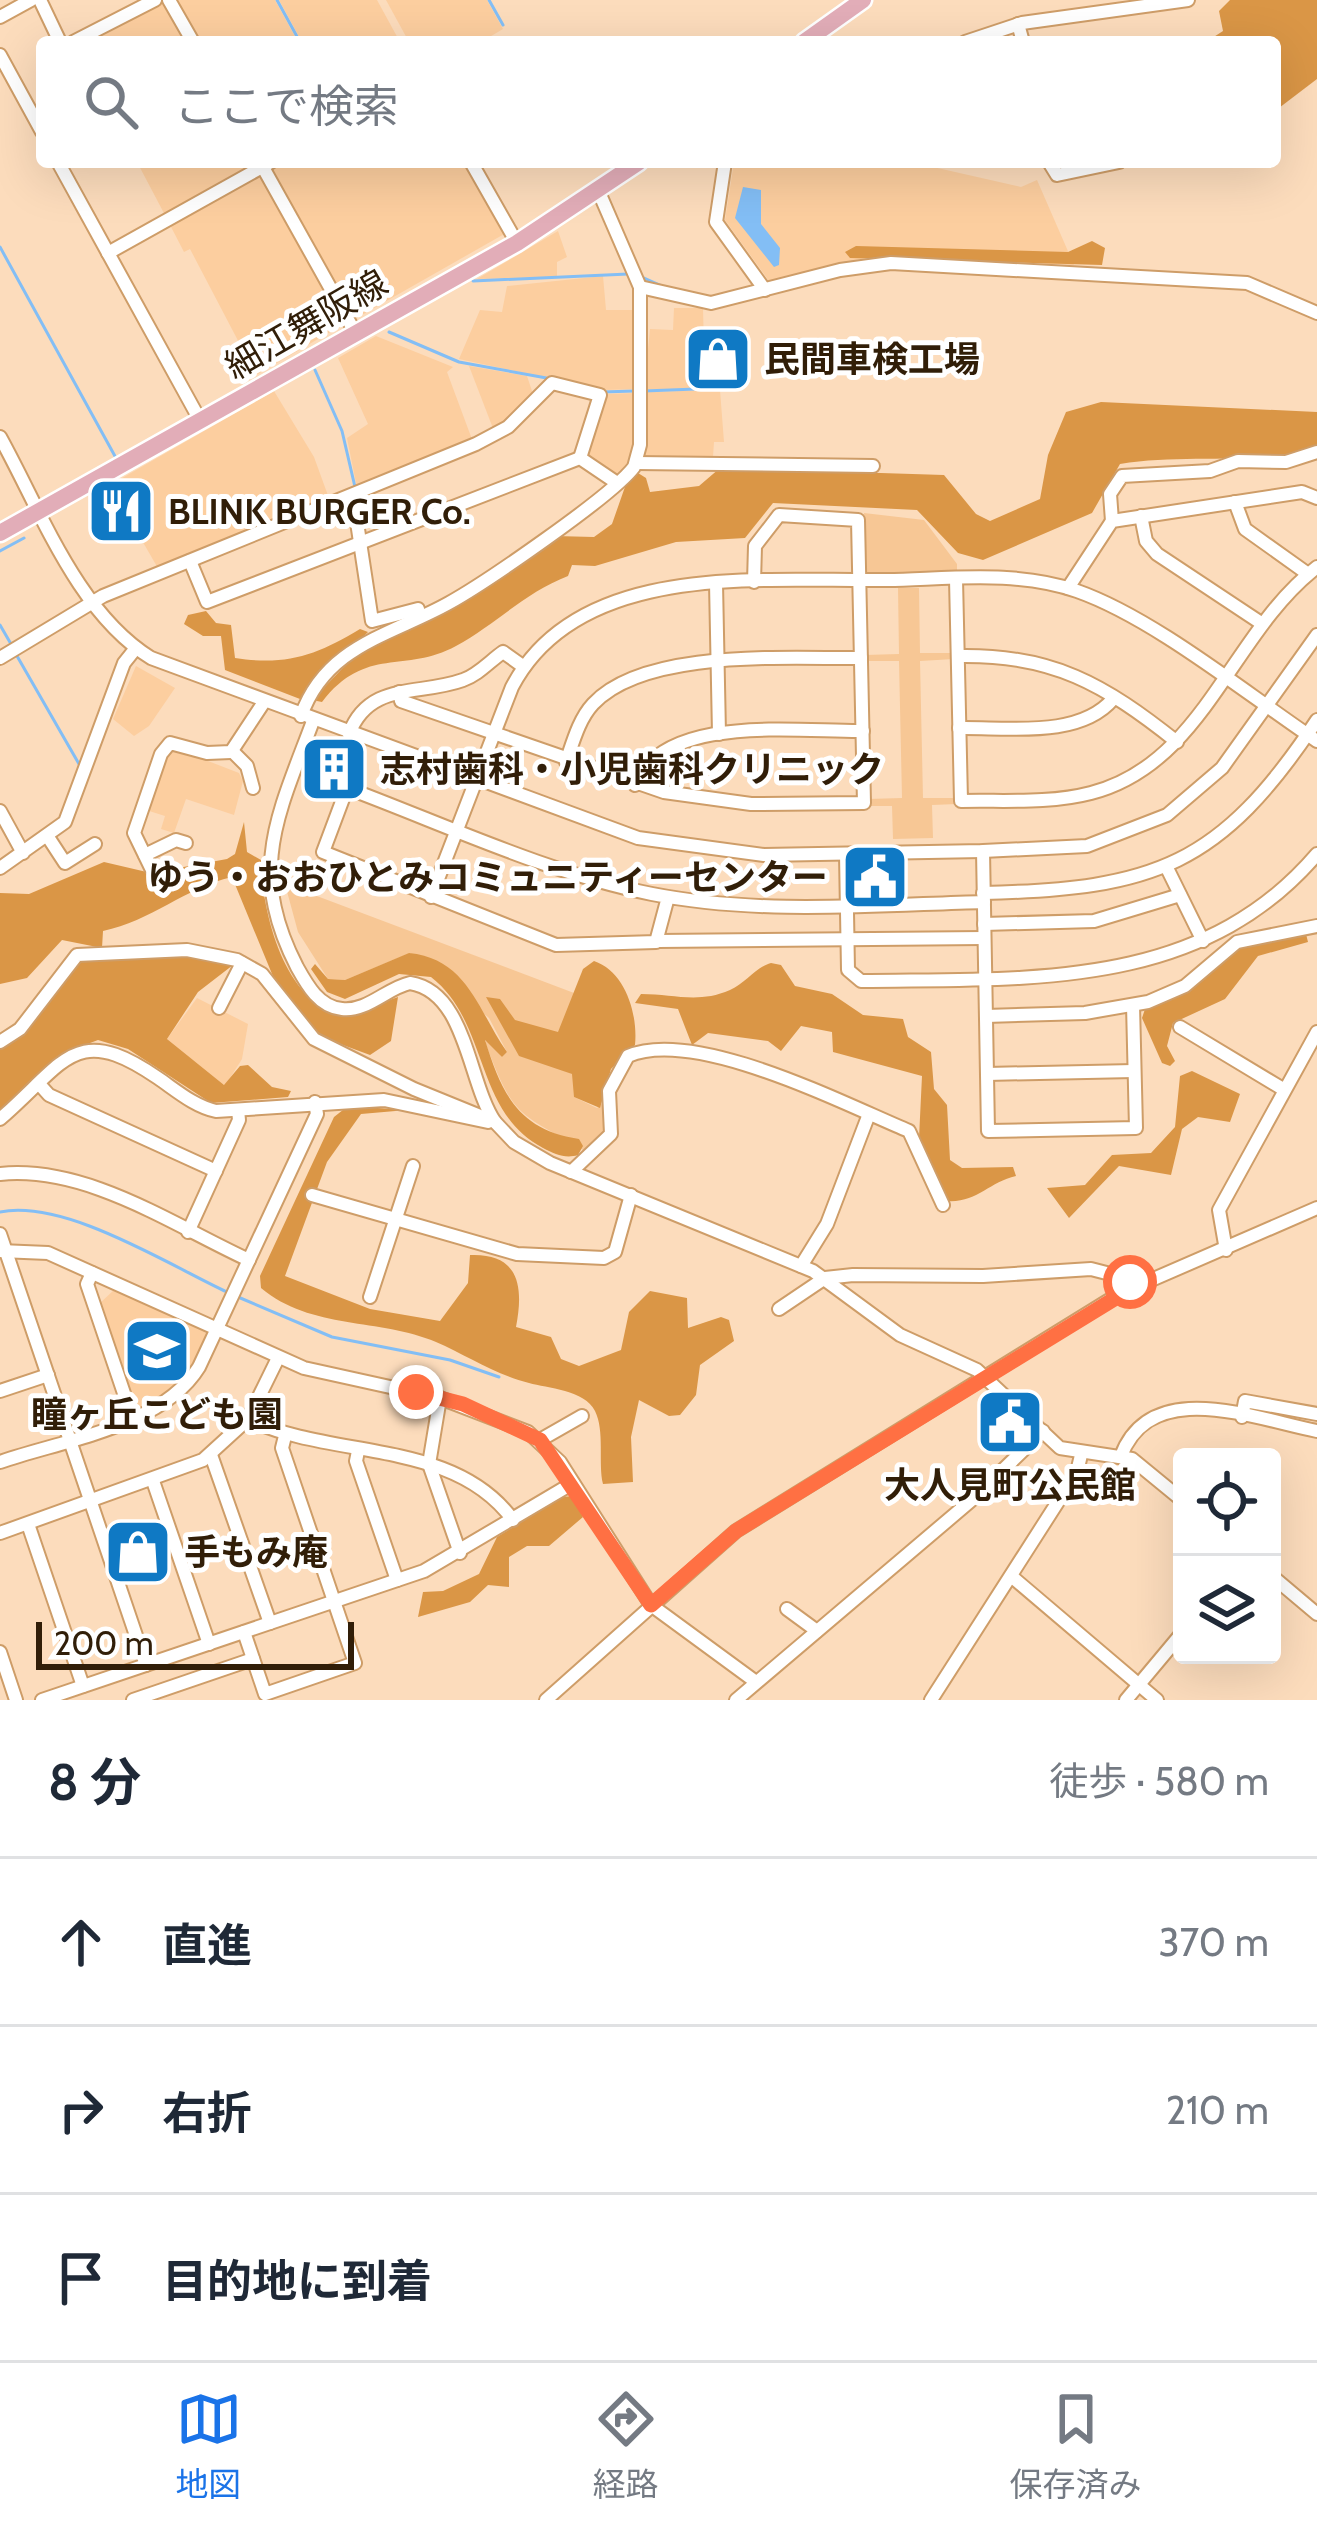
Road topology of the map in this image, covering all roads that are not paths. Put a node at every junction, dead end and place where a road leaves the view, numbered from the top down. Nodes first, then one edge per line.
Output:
1 (35, 0) edge
2 (155, 0) edge
3 (170, 0) edge
4 (863, 0) edge
5 (1057, 0) edge
6 (1188, 0) edge
7 (0, 17) edge
8 (1059, 18) junction
9 (1018, 25) junction
10 (56, 36) edge
11 (85, 36) edge
12 (190, 36) edge
13 (812, 36) edge
14 (983, 36) edge
15 (1021, 36) edge
16 (0, 55) edge
17 (36, 121) edge
18 (61, 168) edge
19 (257, 168) edge
20 (266, 168) edge
21 (474, 168) edge
22 (630, 168) edge
23 (724, 168) edge
24 (1052, 168) edge
25 (1090, 168) edge
26 (598, 190) junction
27 (517, 243) junction
28 (108, 253) junction
29 (640, 287) junction
30 (765, 290) junction
31 (1317, 313) edge
32 (356, 334) junction
33 (201, 422) junction
34 (0, 437) edge
35 (1317, 452) edge
36 (580, 458) junction
37 (636, 463) junction
38 (873, 466) dead end
39 (617, 483) junction
40 (353, 496) junction
41 (1317, 497) edge
42 (1235, 502) junction
43 (40, 510) junction
44 (1141, 516) junction
45 (1112, 521) junction
46 (0, 533) edge
47 (362, 542) junction
48 (190, 561) junction
49 (1312, 570) edge
50 (956, 579) junction
51 (860, 580) junction
52 (754, 582) junction
53 (716, 583) junction
54 (1068, 588) junction
55 (94, 603) junction
56 (440, 608) junction
57 (1261, 623) junction
58 (1317, 635) edge
59 (136, 648) junction
60 (958, 656) junction
61 (0, 658) edge
62 (861, 658) junction
63 (718, 660) junction
64 (524, 667) junction
65 (1223, 679) junction
66 (399, 692) junction
67 (1113, 699) junction
68 (263, 702) junction
69 (1265, 707) junction
70 (307, 718) junction
71 (1317, 720) edge
72 (959, 728) junction
73 (863, 731) junction
74 (350, 734) junction
75 (719, 734) junction
76 (493, 735) junction
77 (1312, 738) edge
78 (1177, 742) junction
79 (232, 751) junction
80 (566, 762) junction
81 (475, 782) junction
82 (635, 785) junction
83 (253, 788) dead end
84 (0, 812) edge
85 (457, 829) junction
86 (48, 837) junction
87 (186, 843) dead end
88 (95, 844) dead end
89 (983, 851) junction
90 (23, 853) junction
91 (846, 854) junction
92 (1317, 854) edge
93 (1166, 866) junction
94 (0, 868) edge
95 (1180, 895) junction
96 (431, 897) junction
97 (668, 897) junction
98 (984, 897) junction
99 (847, 905) junction
100 (1317, 926) edge
101 (984, 931) junction
102 (658, 941) junction
103 (848, 941) junction
104 (1203, 941) junction
105 (242, 962) junction
106 (985, 979) junction
107 (1133, 1005) junction
108 (219, 1008) dead end
109 (986, 1016) junction
110 (1180, 1027) dead end
111 (1317, 1032) edge
112 (0, 1042) edge
113 (1135, 1071) junction
114 (987, 1073) junction
115 (40, 1084) junction
116 (1283, 1089) junction
117 (315, 1102) junction
118 (238, 1110) junction
119 (868, 1114) junction
120 (0, 1119) edge
121 (495, 1122) junction
122 (413, 1166) dead end
123 (216, 1171) junction
124 (571, 1172) junction
125 (0, 1174) edge
126 (312, 1195) dead end
127 (631, 1195) junction
128 (943, 1205) dead end
129 (1317, 1208) edge
130 (395, 1220) junction
131 (188, 1232) junction
132 (0, 1234) edge
133 (3, 1250) edge
134 (1226, 1250) junction
135 (249, 1260) junction
136 (801, 1266) junction
137 (92, 1273) junction
138 (825, 1278) junction
139 (1132, 1288) junction
140 (370, 1297) dead end
141 (779, 1309) dead end
142 (217, 1330) junction
143 (278, 1358) junction
144 (48, 1375) junction
145 (985, 1376) junction
146 (0, 1391) edge
147 (440, 1397) junction
148 (1317, 1414) edge
149 (582, 1416) dead end
150 (132, 1417) junction
151 (1242, 1417) junction
152 (248, 1419) junction
153 (1317, 1431) edge
154 (1043, 1432) junction
155 (286, 1436) junction
156 (69, 1438) junction
157 (540, 1440) junction
158 (358, 1451) junction
159 (211, 1455) junction
160 (1081, 1455) junction
161 (1121, 1456) junction
162 (0, 1462) edge
163 (429, 1464) junction
164 (154, 1481) junction
165 (573, 1483) junction
166 (1173, 1492) edge
167 (91, 1502) junction
168 (513, 1520) junction
169 (28, 1524) junction
170 (0, 1533) edge
171 (460, 1553) junction
172 (1011, 1576) junction
173 (397, 1580) junction
174 (1281, 1584) edge
175 (334, 1602) junction
176 (651, 1605) junction
177 (787, 1609) dead end
178 (1317, 1614) edge
179 (270, 1623) junction
180 (817, 1631) junction
181 (244, 1632) junction
182 (208, 1644) junction
183 (1173, 1644) edge
184 (0, 1652) edge
185 (253, 1660) junction
186 (146, 1665) junction
187 (756, 1682) junction
188 (1139, 1684) junction
189 (83, 1686) junction
190 (16, 1700) edge
191 (42, 1700) edge
192 (133, 1700) edge
193 (546, 1700) edge
194 (736, 1700) edge
195 (931, 1700) edge
196 (1126, 1700) edge
197 (1157, 1700) edge

1 - 7 street
1 - 10 street
2 - 11 street
3 - 12 street
4 - 13 main road
5 - 8 street
6 - 8 street
8 - 9 street
9 - 14 street
9 - 15 street
16 - 17 street
18 - 28 street
19 - 28 street
20 - 32 street
21 - 27 street
22 - 26 main road, 細江舞阪線
23 - 30 street
24 - 25 street
26 - 27 main road, 細江舞阪線
26 - 29 street
27 - 32 main road, 細江舞阪線
28 - 33 street
29 - 30 street
29 - 37 street
30 - 31 street
32 - 33 main road, 細江舞阪線
33 - 43 main road, 細江舞阪線
34 - 43 street
35 - 45 street
36 - 39 street
36 - 40 street
36 - 47 street
37 - 38 street
37 - 39 street
39 - 56 street
40 - 47 street
40 - 48 street
41 - 42 street
42 - 44 street
42 - 49 street
43 - 46 main road, 細江舞阪線
43 - 55 street
44 - 45 street
44 - 57 street
45 - 54 street
47 - 48 street
47 - 56 street
48 - 55 street
49 - 57 street
50 - 51 street
50 - 54 street
50 - 60 street
51 - 52 street
51 - 52 street
51 - 62 street
52 - 53 street
53 - 63 street
53 - 64 street
54 - 65 street
55 - 59 street
55 - 61 street
56 - 70 street
57 - 65 street
58 - 69 street
59 - 68 street
59 - 86 street
60 - 67 street
60 - 72 street
62 - 63 street
62 - 73 street
63 - 75 street
63 - 80 street
64 - 66 street
64 - 76 street
65 - 69 street
65 - 78 street
66 - 74 street
66 - 76 street
67 - 72 street
67 - 78 street
68 - 70 street
68 - 79 street
69 - 77 street
69 - 89 street
70 - 74 street
70 - 121 street
71 - 77 street
72 - 78 street
73 - 75 street
73 - 82 street
74 - 81 street
75 - 82 street
76 - 80 street
76 - 81 street
77 - 93 street
79 - 83 street
79 - 87 street
80 - 82 street
81 - 85 street
81 - 91 street
84 - 90 street
85 - 96 street
85 - 96 street
85 - 97 street
86 - 88 street
86 - 90 street
89 - 91 street
89 - 98 street
90 - 94 street
91 - 99 street
92 - 104 street
93 - 95 street
93 - 98 street
95 - 101 street
95 - 104 street
96 - 102 street
97 - 99 street
97 - 102 street
98 - 99 street
98 - 101 street
99 - 103 street
100 - 107 street
101 - 103 street
101 - 106 street
102 - 103 street
103 - 106 street
104 - 106 street
105 - 108 street
105 - 112 street
105 - 121 street
106 - 109 street
107 - 109 street
107 - 113 street
109 - 114 street
110 - 116 street
111 - 116 street
113 - 114 street
113 - 114 street
115 - 118 street
115 - 120 street
115 - 123 street
116 - 134 street
117 - 118 street
117 - 121 street
117 - 135 street
118 - 123 street
119 - 124 street
119 - 128 street
119 - 136 street
121 - 124 street
122 - 130 street
123 - 131 street
124 - 127 street
125 - 131 street
126 - 130 street
127 - 130 street
127 - 136 street
129 - 134 street
130 - 140 street
131 - 135 street
132 - 133 street
133 - 137 street
133 - 144 street
134 - 139 street
135 - 142 street
136 - 138 street
137 - 142 street
137 - 150 street
138 - 139 street
138 - 141 street
138 - 145 street
139 - 145 street
142 - 143 street
142 - 150 street
143 - 147 street
143 - 152 street
144 - 146 street
144 - 156 street
145 - 154 street
145 - 176 street
147 - 157 street
147 - 163 street
148 - 151 street
149 - 157 street
150 - 156 street
151 - 153 street
151 - 161 street
152 - 155 street
152 - 159 street
154 - 160 street
154 - 180 street
155 - 158 street
155 - 175 street
156 - 162 street
156 - 167 street
157 - 165 street
158 - 163 street
158 - 173 street
159 - 164 street
159 - 179 street
160 - 161 street
160 - 172 street
161 - 166 street
163 - 168 street
163 - 171 street
164 - 167 street
164 - 182 street
165 - 168 street
165 - 176 street
167 - 169 street
167 - 186 street
168 - 171 street
169 - 170 street
169 - 189 street
171 - 173 street
172 - 188 street
172 - 195 street
173 - 175 street
174 - 178 street
175 - 179 street
175 - 185 street
176 - 187 street
176 - 193 street
177 - 180 street
179 - 181 street
180 - 187 street
181 - 182 street
181 - 185 street
182 - 186 street
183 - 188 street
184 - 190 street
185 - 192 street
186 - 189 street
187 - 194 street
188 - 196 street
188 - 197 street
189 - 191 street

